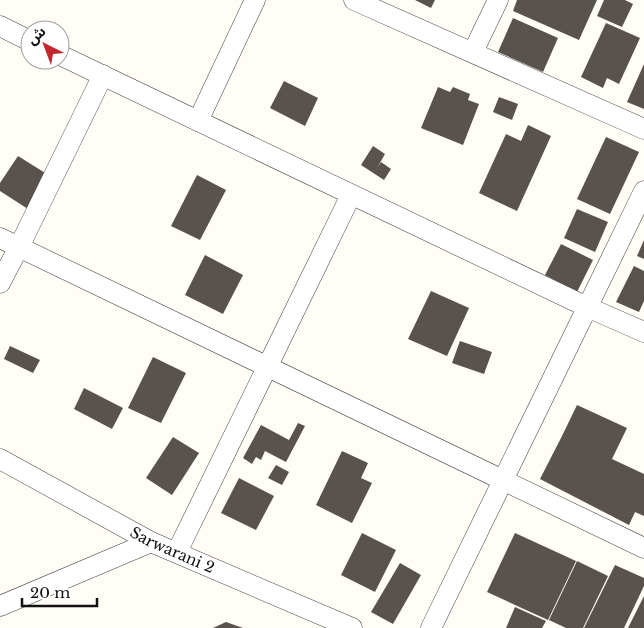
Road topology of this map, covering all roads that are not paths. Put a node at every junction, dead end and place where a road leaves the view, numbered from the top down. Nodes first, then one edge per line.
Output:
1 (255, 0) edge
2 (354, 0) edge
3 (498, 0) edge
4 (0, 26) edge
5 (20, 36) edge
6 (473, 52) junction
7 (70, 60) edge
8 (103, 76) junction
9 (198, 121) junction
10 (644, 129) edge
11 (644, 191) edge
12 (351, 195) junction
13 (0, 238) edge
14 (19, 247) junction
15 (0, 283) edge
16 (587, 307) junction
17 (644, 332) edge
18 (267, 366) junction
19 (0, 459) edge
20 (503, 479) junction
21 (151, 542) junction
22 (644, 548) edge
23 (177, 552) junction
24 (0, 606) edge
25 (352, 628) edge
26 (431, 628) edge

1 - 9 street
2 - 6 street
3 - 6 street
4 - 5 street
6 - 10 street
7 - 8 street
8 - 9 street
8 - 14 street
9 - 12 street
11 - 16 street
12 - 16 street
12 - 18 street
13 - 14 street
14 - 15 street
14 - 18 street
16 - 17 street
16 - 20 street
18 - 20 street
18 - 23 street
19 - 21 street, Sarwarani 2
20 - 22 street
20 - 26 street
21 - 23 street, Sarwarani 2
21 - 24 street
23 - 25 street, Sarwarani 2

